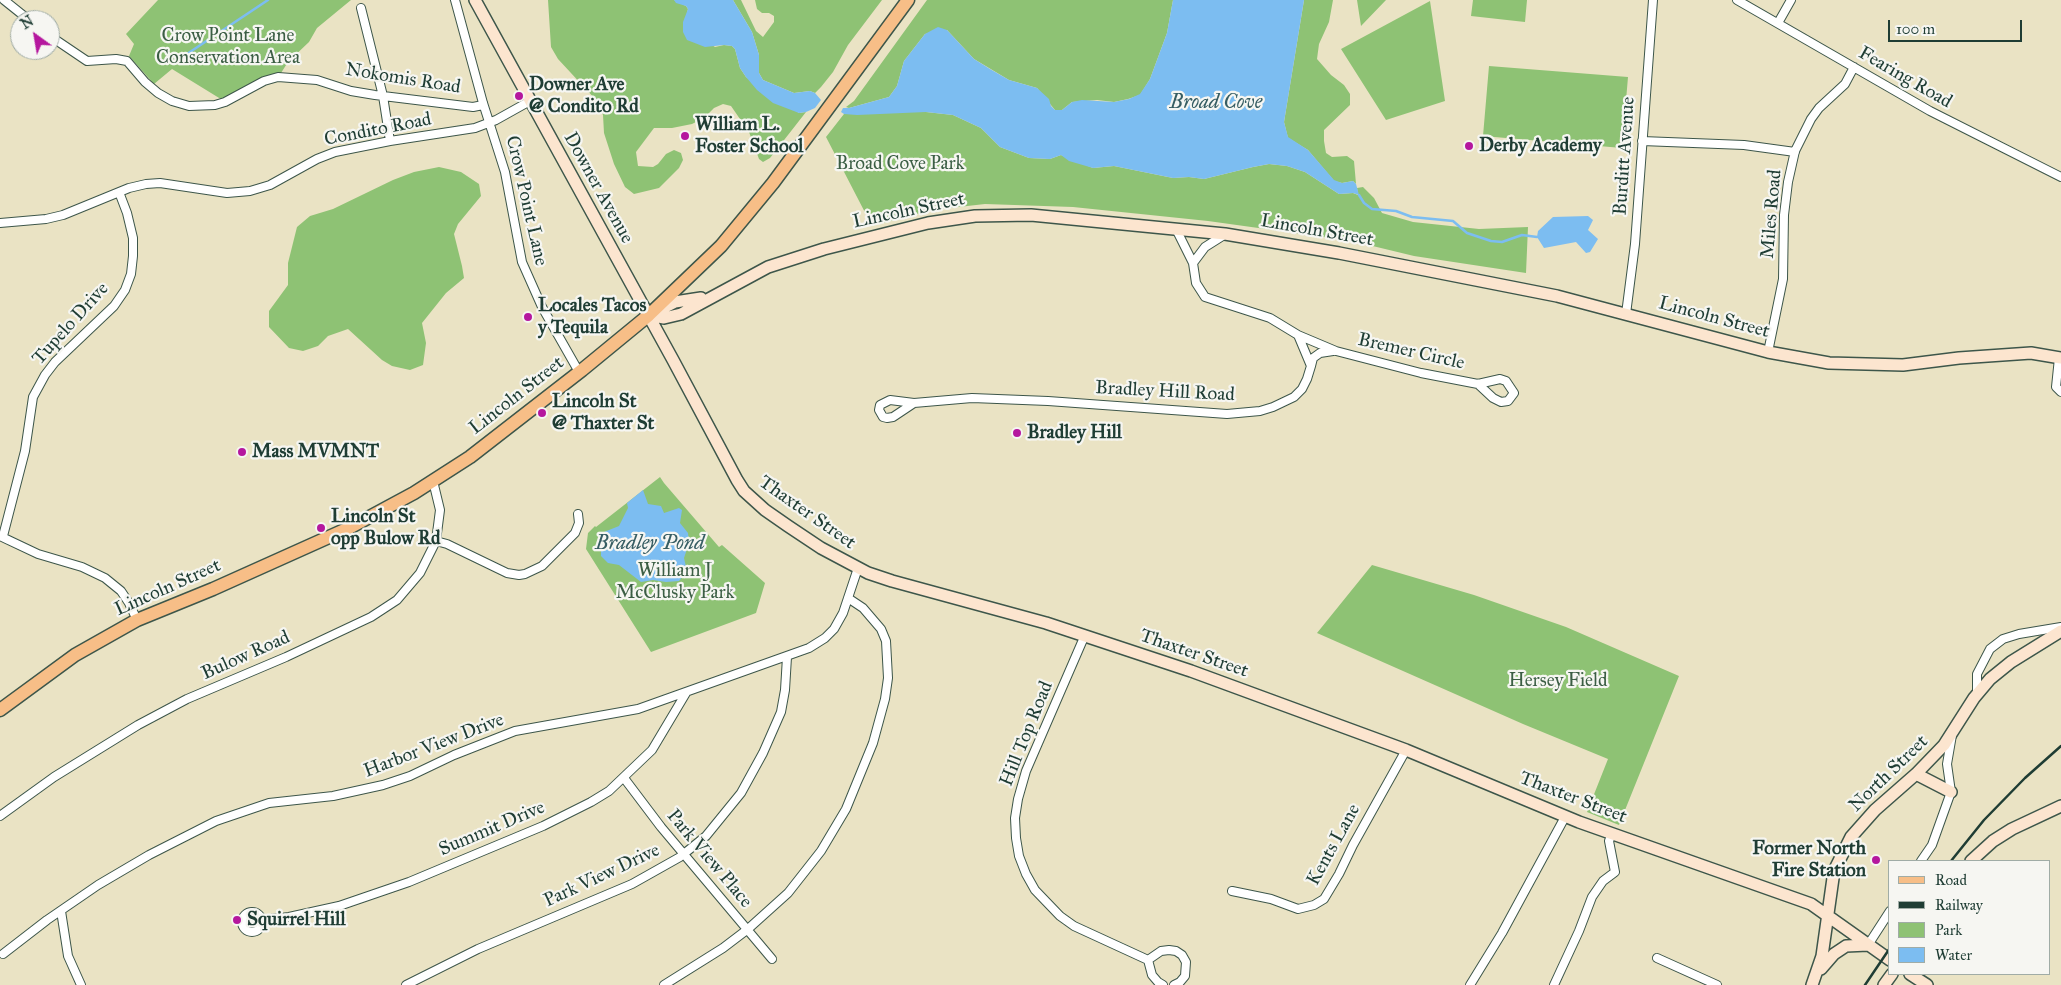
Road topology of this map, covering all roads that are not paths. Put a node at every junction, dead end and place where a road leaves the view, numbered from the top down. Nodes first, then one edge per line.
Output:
1 (4, 0) edge
2 (455, 0) edge
3 (475, 0) edge
4 (908, 0) edge
5 (1653, 0) edge
6 (1737, 0) edge
7 (1791, 0) edge
8 (362, 8) dead end
9 (16, 10) edge
10 (1778, 23) junction
11 (60, 43) edge
12 (1854, 67) junction
13 (383, 96) junction
14 (530, 101) junction
15 (483, 105) junction
16 (490, 123) junction
17 (390, 141) junction
18 (1642, 141) junction
19 (1795, 152) junction
20 (2061, 177) edge
21 (119, 192) junction
22 (0, 223) edge
23 (1176, 229) junction
24 (1225, 234) junction
25 (1193, 263) junction
26 (1626, 314) junction
27 (649, 315) junction
28 (1298, 335) junction
29 (1336, 351) junction
30 (1768, 352) junction
31 (2060, 358) edge
32 (1311, 366) junction
33 (579, 372) junction
34 (1478, 384) dead end
35 (2061, 392) edge
36 (914, 404) dead end
37 (433, 481) junction
38 (578, 514) dead end
39 (1, 536) edge
40 (436, 541) junction
41 (858, 568) junction
42 (848, 598) junction
43 (136, 620) junction
44 (2061, 626) edge
45 (2061, 631) edge
46 (1085, 636) junction
47 (787, 657) junction
48 (686, 692) junction
49 (1977, 694) junction
50 (0, 710) edge
51 (1953, 730) junction
52 (1406, 750) junction
53 (1916, 774) junction
54 (624, 778) junction
55 (1951, 792) junction
56 (2061, 806) edge
57 (0, 816) edge
58 (1565, 817) junction
59 (1612, 833) junction
60 (684, 853) junction
61 (1923, 860) edge
62 (1972, 860) edge
63 (1232, 890) dead end
64 (61, 911) junction
65 (1888, 914) edge
66 (1826, 916) junction
67 (261, 920) dead end
68 (748, 929) junction
69 (1868, 945) junction
70 (3, 954) dead end
71 (1657, 958) dead end
72 (772, 959) dead end
73 (1888, 959) edge
74 (1148, 960) junction
75 (1912, 975) edge
76 (1814, 981) edge
77 (81, 985) edge
78 (406, 985) edge
79 (664, 985) edge
80 (1163, 985) edge
81 (1174, 985) edge
82 (1470, 985) edge
83 (1554, 985) edge
84 (1717, 985) edge
85 (1927, 985) edge

1 - 9 street
2 - 15 street, Crow Point Lane
3 - 14 street, Downer Avenue
4 - 27 main road
5 - 18 street, Burditt Avenue
6 - 10 street, Fearing Road
7 - 10 street
8 - 13 street
10 - 12 street, Fearing Road
11 - 13 street, Nokomis Road
12 - 19 street, Miles Road
12 - 20 street, Fearing Road
13 - 15 street, Nokomis Road
13 - 17 street
14 - 16 street, Condito Road
14 - 27 street, Downer Avenue
15 - 16 street, Crow Point Lane
16 - 17 street, Condito Road
16 - 33 street, Crow Point Lane
17 - 21 street, Condito Road
18 - 19 street
18 - 26 street, Burditt Avenue
19 - 30 street, Miles Road
21 - 22 street, Condito Road
21 - 39 street, Tupelo Drive
23 - 24 street, Lincoln Street
23 - 25 street
23 - 27 street, Lincoln Street
24 - 25 street
24 - 26 street, Lincoln Street
25 - 28 street
26 - 30 street, Lincoln Street
27 - 33 main road, Lincoln Street
27 - 41 street, Thaxter Street
28 - 29 street, Bremer Circle
28 - 32 street
29 - 32 street, Bremer Circle
29 - 34 street, Bremer Circle
30 - 31 street, Lincoln Street
31 - 35 street
32 - 36 street, Bradley Hill Road
33 - 37 main road, Lincoln Street
37 - 40 street, Bulow Road
37 - 43 main road, Lincoln Street
38 - 40 street
39 - 43 street
40 - 57 street, Bulow Road
41 - 42 street, Harbor View Drive
41 - 46 street, Thaxter Street
42 - 47 street, Harbor View Drive
42 - 68 street
43 - 50 main road, Lincoln Street
44 - 49 street
45 - 49 street, North Street
46 - 52 street, Thaxter Street
46 - 74 street, Hill Top Road
47 - 48 street, Harbor View Drive
47 - 60 street, Park View Drive
48 - 54 street, Summit Drive
48 - 64 street, Harbor View Drive
49 - 51 street, North Street
51 - 53 street, North Street
51 - 55 street
52 - 58 street, Thaxter Street
52 - 63 street, Kents Lane
53 - 55 street
53 - 66 street, North Street
54 - 60 street, Park View Place
54 - 67 street, Summit Drive
55 - 61 street
56 - 62 street
58 - 59 street, Thaxter Street
58 - 82 street
59 - 66 street, Thaxter Street
59 - 83 street
60 - 68 street, Park View Place
60 - 78 street, Park View Drive
64 - 70 street, Harbor View Drive
64 - 77 street
65 - 69 street
66 - 69 street, Thaxter Street
66 - 76 street, North Street
68 - 72 street, Park View Place
68 - 79 street
69 - 73 street, Thaxter Street
69 - 76 street
71 - 84 street
74 - 80 street
74 - 81 street
75 - 85 street

